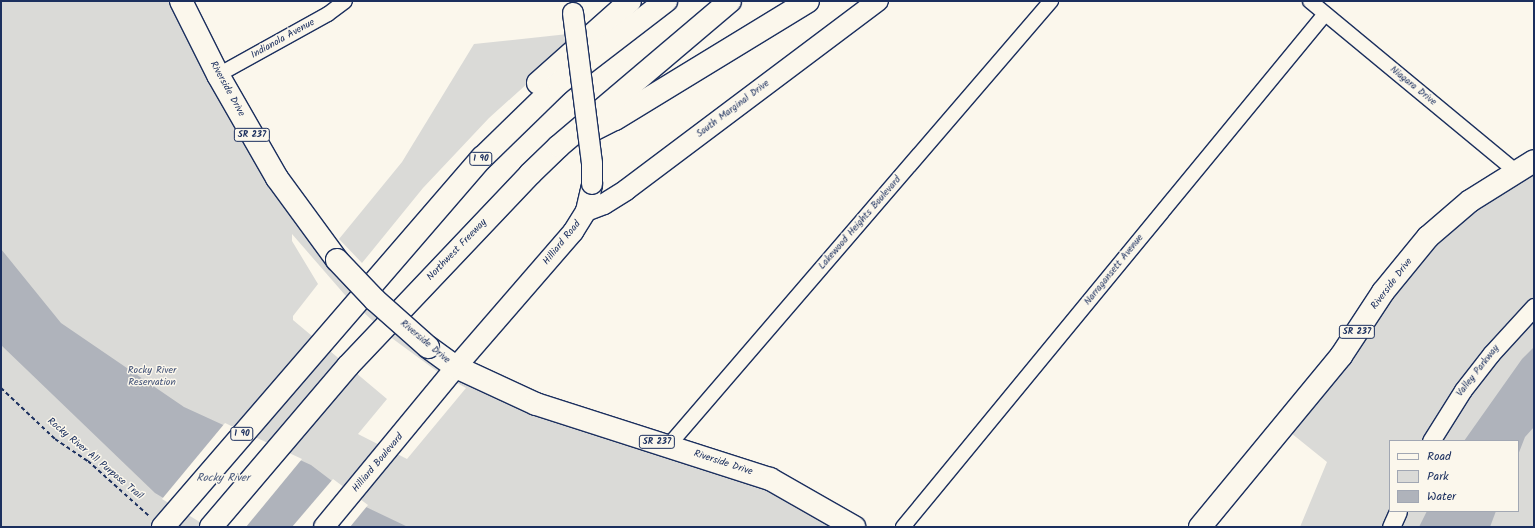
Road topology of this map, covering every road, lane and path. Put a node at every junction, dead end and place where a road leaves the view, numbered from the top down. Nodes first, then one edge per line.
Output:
1 (181, 1) edge
2 (345, 1) edge
3 (630, 1) edge
4 (666, 1) edge
5 (730, 1) edge
6 (808, 1) edge
7 (878, 1) edge
8 (1051, 1) edge
9 (1310, 1) edge
10 (572, 7) edge
11 (1325, 14) junction
12 (218, 75) junction
13 (559, 146) junction
14 (1526, 166) edge
15 (586, 211) junction
16 (1534, 307) edge
17 (342, 318) junction
18 (456, 367) junction
19 (1, 388) edge
20 (431, 400) joint
21 (1432, 440) edge
22 (669, 445) junction
23 (1398, 512) edge
24 (158, 523) edge
25 (211, 527) edge
26 (324, 527) edge
27 (854, 527) edge
28 (903, 527) edge
29 (1200, 527) edge
30 (1391, 527) edge

1 - 12 main road, Riverside Drive / SR 237
2 - 12 street, Indianola Avenue
3 - 17 main road
4 - 17 main road, I 90
5 - 13 main road, Northwest Freeway
6 - 13 main road
7 - 15 main road, South Marginal Drive
8 - 22 street, Lakewood Heights Boulevard
9 - 11 street, Niagara Drive
10 - 15 main road, Hilliard Road, bridge
11 - 14 street, Niagara Drive
11 - 28 street, Narragansett Avenue
12 - 18 main road, Riverside Drive / SR 237, bridge
13 - 25 main road, Northwest Freeway
14 - 29 main road, Riverside Drive / SR 237
15 - 18 main road, Hilliard Road
16 - 21 street, Valley Parkway
17 - 24 main road, I 90
18 - 20 main road, Hilliard Road
18 - 22 main road, Riverside Drive / SR 237
19 - 24 path, Rocky River All Purpose Trail
20 - 26 main road, Hilliard Boulevard
22 - 27 main road, Riverside Drive / SR 237
23 - 30 street

